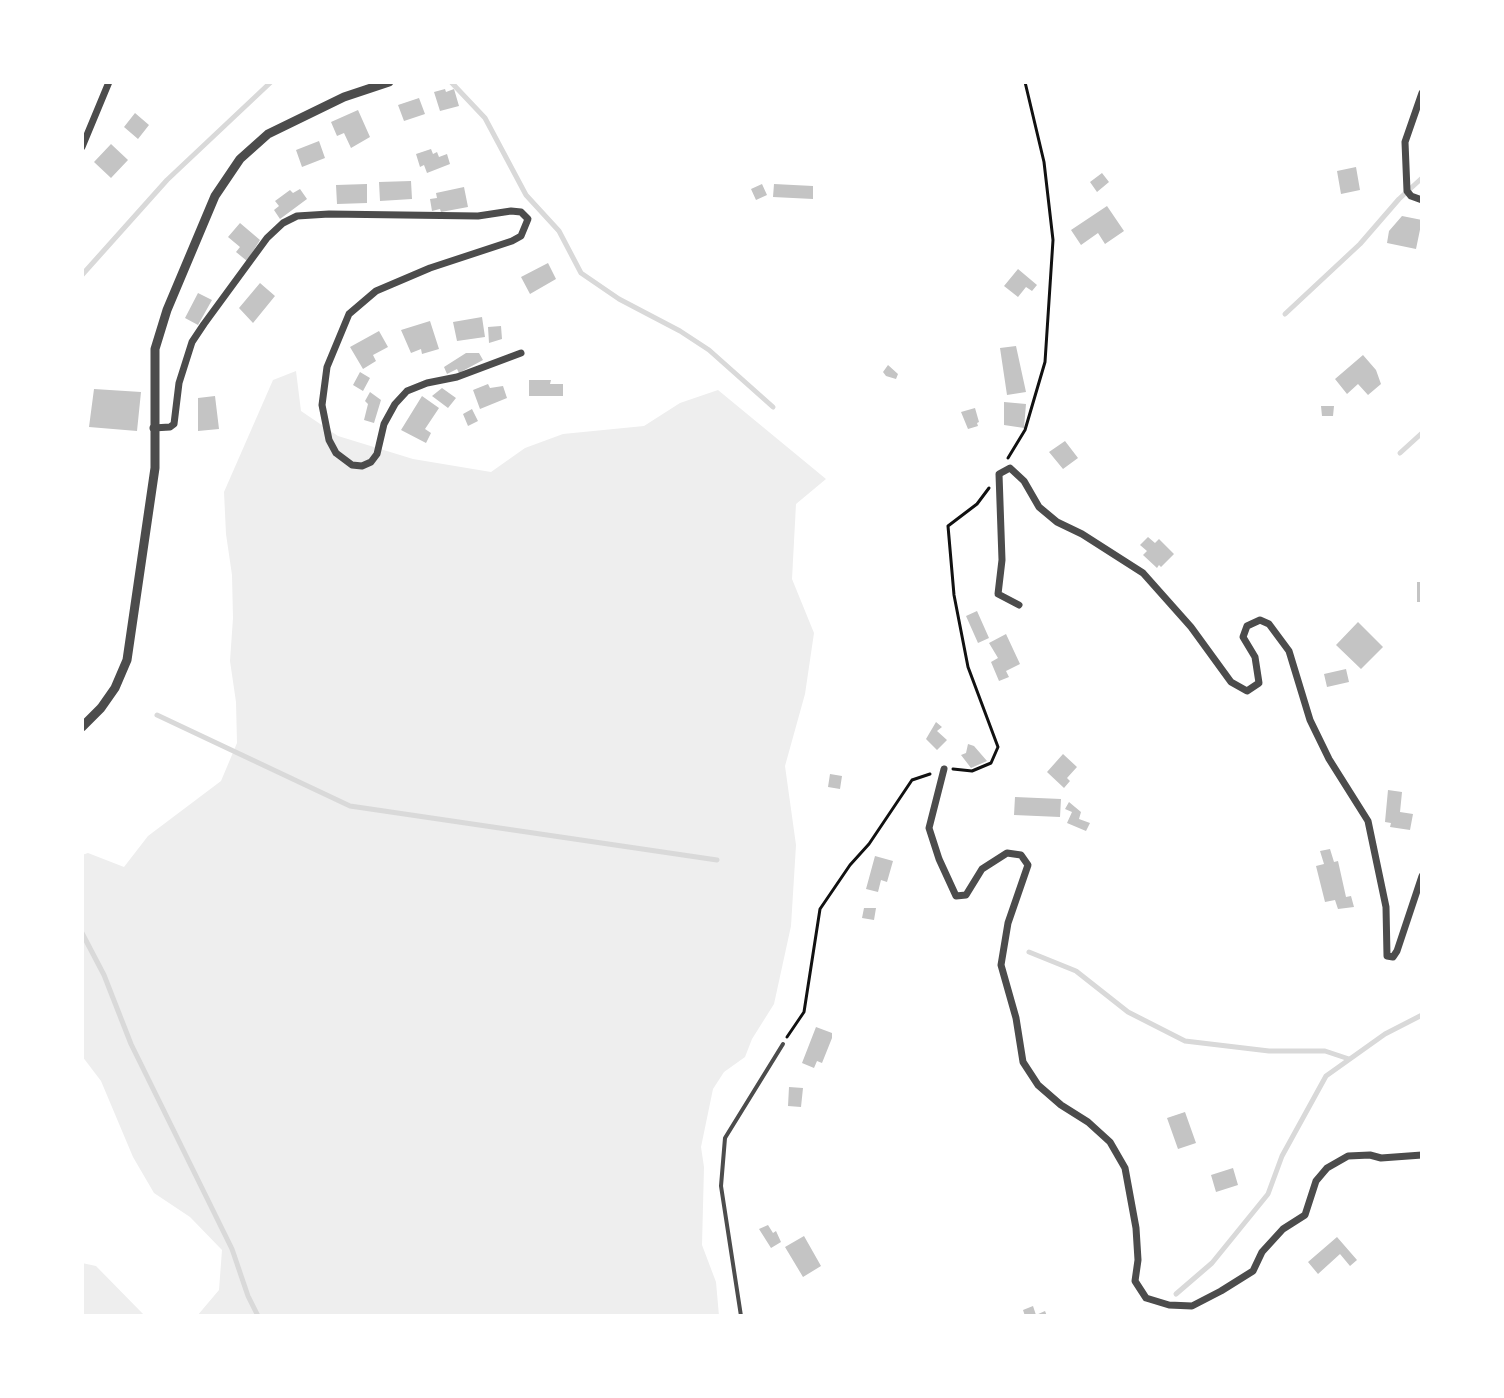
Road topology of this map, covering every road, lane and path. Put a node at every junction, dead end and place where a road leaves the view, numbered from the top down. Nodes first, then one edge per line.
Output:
1 (109, 82) edge
2 (389, 82) edge
3 (1025, 82) edge
4 (1422, 93) edge
5 (82, 147) edge
6 (1422, 200) edge
7 (521, 353) dead end
8 (153, 428) junction
9 (1002, 468) dead end
10 (995, 481) dead end
11 (1019, 605) dead end
12 (82, 727) edge
13 (944, 769) junction
14 (1422, 876) edge
15 (783, 1044) joint
16 (1422, 1155) edge
17 (741, 1316) edge

1 - 5 street
2 - 8 street
3 - 9 path
4 - 6 street
7 - 8 street
8 - 12 street
10 - 13 path
11 - 14 street
13 - 15 path
13 - 16 street
15 - 17 lane

